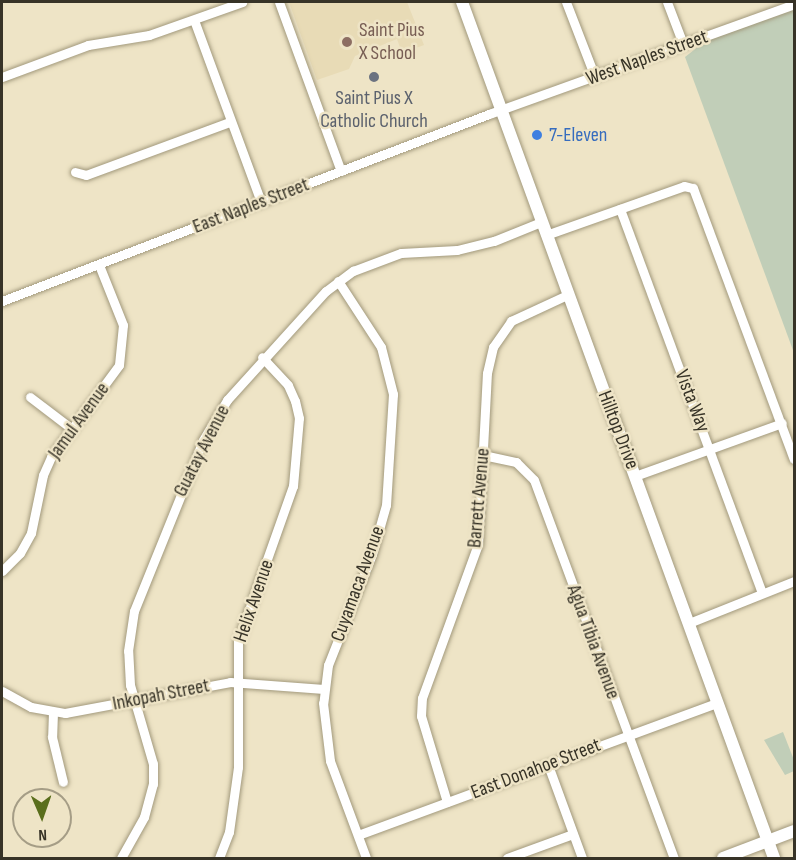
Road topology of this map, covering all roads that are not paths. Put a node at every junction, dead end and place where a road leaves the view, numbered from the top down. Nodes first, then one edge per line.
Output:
1 (242, 2) edge
2 (279, 2) edge
3 (462, 2) edge
4 (566, 2) edge
5 (667, 2) edge
6 (768, 2) edge
7 (795, 4) edge
8 (772, 13) junction
9 (194, 20) junction
10 (683, 44) junction
11 (2, 77) edge
12 (595, 77) junction
13 (501, 112) junction
14 (229, 122) junction
15 (341, 171) junction
16 (75, 172) dead end
17 (261, 202) junction
18 (620, 209) junction
19 (541, 222) junction
20 (546, 235) junction
21 (99, 265) junction
22 (338, 281) junction
23 (567, 295) junction
24 (2, 302) edge
25 (262, 357) junction
26 (30, 397) dead end
27 (782, 423) junction
28 (72, 429) junction
29 (710, 448) junction
30 (483, 455) junction
31 (795, 459) edge
32 (635, 476) junction
33 (2, 571) edge
34 (795, 581) edge
35 (762, 593) junction
36 (689, 623) junction
37 (237, 682) junction
38 (324, 689) junction
39 (2, 692) edge
40 (132, 700) junction
41 (716, 703) junction
42 (53, 712) junction
43 (626, 734) junction
44 (548, 765) junction
45 (63, 782) dead end
46 (447, 802) junction
47 (795, 831) edge
48 (573, 834) junction
49 (358, 836) junction
50 (768, 841) junction
51 (121, 858) edge
52 (219, 858) edge
53 (366, 858) edge
54 (507, 858) edge
55 (582, 858) edge
56 (674, 858) edge
57 (723, 858) edge
58 (774, 858) edge

1 - 9 street
2 - 15 street
3 - 13 main road, Hilltop Drive
4 - 12 street
5 - 10 street
6 - 8 street
7 - 8 street, West Naples Street
8 - 10 street, West Naples Street
9 - 11 street
9 - 14 street
10 - 12 street, West Naples Street
12 - 13 street, West Naples Street
13 - 15 street, East Naples Street
13 - 19 main road, Hilltop Drive
14 - 16 street
14 - 17 street
15 - 17 street, East Naples Street
17 - 21 street, East Naples Street
18 - 20 street
18 - 27 street
18 - 29 street, Vista Way
19 - 20 main road, Hilltop Drive
19 - 22 street, Guatay Avenue
20 - 23 main road, Hilltop Drive
21 - 24 street, East Naples Street
21 - 28 street, Jamul Avenue
22 - 25 street, Guatay Avenue
22 - 38 street, Cuyamaca Avenue
23 - 30 street, Barrett Avenue
23 - 32 main road, Hilltop Drive
25 - 37 street, Helix Avenue
25 - 40 street, Guatay Avenue
26 - 28 street
27 - 29 street
27 - 31 street
28 - 33 street, Jamul Avenue
29 - 32 street
29 - 35 street, Vista Way
30 - 43 street, Agua Tibia Avenue
30 - 46 street, Barrett Avenue
32 - 36 main road, Hilltop Drive
34 - 35 street
35 - 36 street
36 - 41 main road, Hilltop Drive
37 - 38 street, Inkopah Street
37 - 40 street, Inkopah Street
37 - 52 street, Helix Avenue
38 - 49 street, Cuyamaca Avenue
39 - 42 street, Inkopah Street
40 - 42 street, Inkopah Street
40 - 51 street, Guatay Avenue
41 - 43 street, East Donahoe Street
41 - 50 main road, Hilltop Drive
42 - 45 street
43 - 44 street, East Donahoe Street
43 - 56 street, Agua Tibia Avenue
44 - 46 street, East Donahoe Street
44 - 48 street
46 - 49 street, East Donahoe Street
47 - 50 main road
48 - 54 street
48 - 55 street
49 - 53 street, Cuyamaca Avenue
50 - 57 main road
50 - 58 main road, Hilltop Drive

